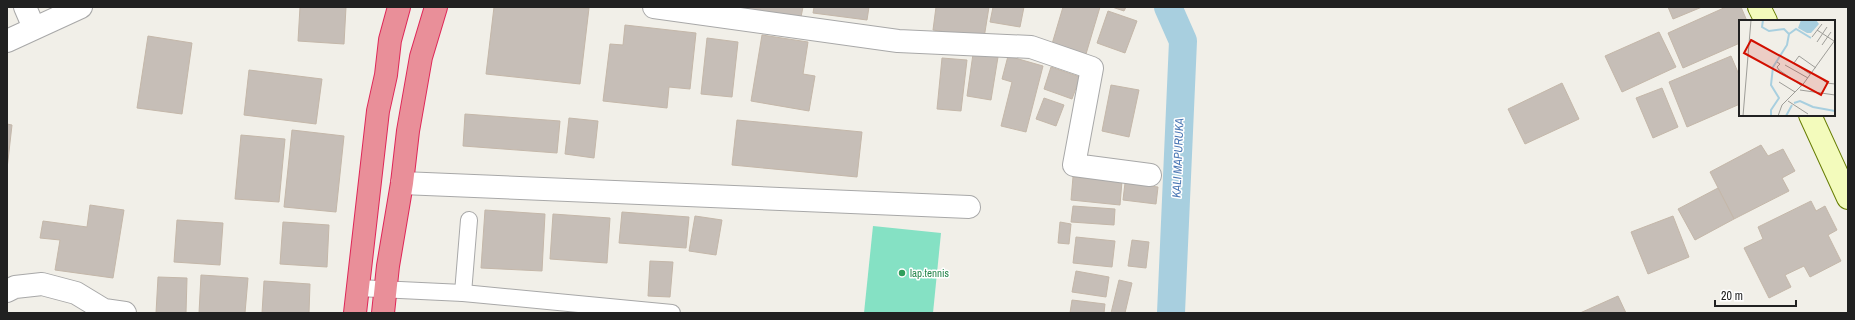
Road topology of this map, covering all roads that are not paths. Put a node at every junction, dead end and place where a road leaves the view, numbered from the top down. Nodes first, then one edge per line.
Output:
1 (25, 7) edge
2 (81, 7) edge
3 (399, 7) edge
4 (436, 7) edge
5 (654, 7) edge
6 (1759, 7) edge
7 (1766, 20) edge
8 (34, 28) junction
9 (7, 41) edge
10 (1810, 116) edge
11 (1150, 175) dead end
12 (402, 183) junction
13 (1848, 198) edge
14 (969, 207) dead end
15 (469, 220) dead end
16 (358, 288) junction
17 (386, 288) junction
18 (7, 291) edge
19 (463, 293) junction
20 (584, 309) edge
21 (125, 313) edge
22 (355, 313) edge
23 (383, 313) edge
24 (672, 313) edge

1 - 8 street
2 - 8 street
3 - 16 highway
4 - 12 highway
5 - 11 street
6 - 7 street
8 - 9 street
10 - 13 street
12 - 14 street
12 - 17 highway
15 - 19 lane
16 - 17 lane
16 - 22 highway
17 - 19 lane
17 - 23 highway
18 - 21 street
19 - 20 lane
20 - 24 lane

